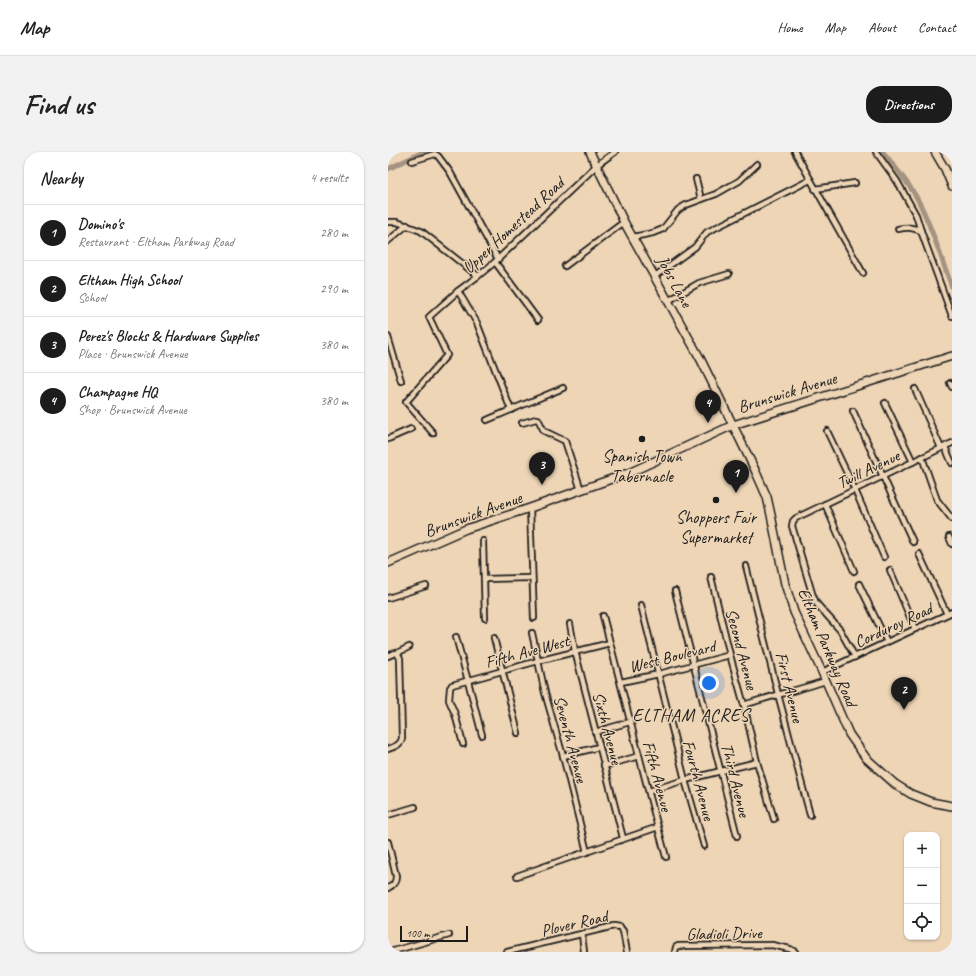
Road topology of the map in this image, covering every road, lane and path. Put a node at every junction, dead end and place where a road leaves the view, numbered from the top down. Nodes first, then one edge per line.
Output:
1 (590, 152) edge
2 (615, 152) edge
3 (795, 152) edge
4 (876, 152) edge
5 (935, 152) edge
6 (412, 162) dead end
7 (757, 164) dead end
8 (596, 165) junction
9 (696, 179) dead end
10 (810, 180) junction
11 (855, 183) dead end
12 (952, 186) edge
13 (815, 189) junction
14 (701, 199) junction
15 (388, 222) edge
16 (624, 222) junction
17 (407, 225) junction
18 (898, 229) dead end
19 (921, 231) junction
20 (633, 237) junction
21 (388, 241) edge
22 (496, 261) junction
23 (565, 266) dead end
24 (863, 273) dead end
25 (730, 274) dead end
26 (478, 276) junction
27 (655, 276) junction
28 (458, 291) junction
29 (668, 301) junction
30 (952, 316) edge
31 (538, 320) dead end
32 (388, 337) edge
33 (952, 356) edge
34 (401, 381) dead end
35 (563, 388) dead end
36 (915, 389) dead end
37 (885, 403) dead end
38 (510, 410) junction
39 (853, 411) dead end
40 (487, 420) dead end
41 (522, 423) dead end
42 (733, 425) junction
43 (411, 430) dead end
44 (827, 430) dead end
45 (388, 432) edge
46 (432, 433) dead end
47 (390, 438) edge
48 (952, 443) edge
49 (943, 447) junction
50 (922, 457) junction
51 (912, 462) junction
52 (952, 462) edge
53 (883, 476) junction
54 (581, 490) junction
55 (855, 490) junction
56 (825, 504) junction
57 (530, 508) junction
58 (952, 519) edge
59 (949, 537) dead end
60 (483, 541) dead end
61 (913, 542) dead end
62 (952, 544) edge
63 (919, 554) dead end
64 (884, 557) dead end
65 (388, 563) edge
66 (746, 566) dead end
67 (890, 570) dead end
68 (854, 571) dead end
69 (711, 577) dead end
70 (532, 578) junction
71 (484, 579) junction
72 (859, 584) dead end
73 (426, 586) dead end
74 (674, 591) dead end
75 (388, 598) edge
76 (640, 605) dead end
77 (952, 612) edge
78 (947, 614) junction
79 (603, 616) dead end
80 (486, 618) dead end
81 (534, 618) dead end
82 (570, 624) dead end
83 (916, 629) junction
84 (532, 633) dead end
85 (456, 637) dead end
86 (494, 638) dead end
87 (610, 642) junction
88 (887, 642) junction
89 (408, 647) dead end
90 (575, 651) junction
91 (397, 654) junction
92 (388, 656) edge
93 (730, 656) junction
94 (855, 658) junction
95 (538, 661) junction
96 (693, 665) junction
97 (502, 671) junction
98 (822, 672) junction
99 (658, 674) junction
100 (468, 681) junction
101 (826, 681) junction
102 (621, 682) junction
103 (778, 694) junction
104 (744, 705) junction
105 (630, 722) junction
106 (595, 732) junction
107 (518, 733) dead end
108 (482, 735) dead end
109 (463, 744) dead end
110 (600, 747) junction
111 (388, 749) edge
112 (563, 756) junction
113 (640, 756) junction
114 (757, 762) junction
115 (604, 766) junction
116 (720, 772) junction
117 (685, 780) junction
118 (649, 791) junction
119 (415, 806) dead end
120 (952, 806) edge
121 (810, 815) dead end
122 (388, 816) edge
123 (774, 819) dead end
124 (658, 827) junction
125 (736, 836) dead end
126 (623, 838) junction
127 (388, 842) edge
128 (704, 846) dead end
129 (587, 852) junction
130 (666, 857) dead end
131 (517, 876) dead end
132 (390, 887) edge
133 (449, 934) dead end
134 (582, 934) junction
135 (676, 950) edge
136 (390, 952) edge
137 (507, 952) edge
138 (584, 952) edge
139 (627, 952) edge
140 (795, 952) edge

1 - 8 street, Jobs Lane
2 - 8 street, Upper Homestead Road
3 - 10 street
4 - 19 street
5 - 12 street
6 - 22 street
7 - 14 street
8 - 16 street, Jobs Lane
8 - 22 street, Upper Homestead Road
9 - 14 street
10 - 13 street
10 - 27 street
11 - 13 street
13 - 24 street
14 - 20 street
15 - 17 street
16 - 20 street, Jobs Lane
16 - 23 street
17 - 21 street
17 - 26 street
18 - 19 street
19 - 30 street
20 - 27 street, Jobs Lane
22 - 26 street, Upper Homestead Road
22 - 31 street
25 - 29 street
26 - 28 street, Upper Homestead Road
27 - 29 street, Jobs Lane
28 - 38 street
28 - 46 street, Upper Homestead Road
29 - 42 street, Jobs Lane
32 - 34 street
33 - 42 street, Brunswick Avenue
35 - 38 street
36 - 49 street
37 - 51 street
38 - 40 street
39 - 53 street
41 - 54 street
42 - 54 street, Brunswick Avenue
42 - 98 street, Eltham Parkway Road
43 - 47 street
44 - 55 street
45 - 47 street
48 - 49 street, Twill Avenue
49 - 50 street, Twill Avenue
49 - 52 street
50 - 51 street, Twill Avenue
50 - 58 street
51 - 53 street, Twill Avenue
53 - 55 street, Twill Avenue
53 - 61 street
54 - 57 street, Brunswick Avenue
55 - 56 street, Twill Avenue
55 - 64 street
56 - 68 street
56 - 94 street, Twill Avenue
57 - 65 street, Brunswick Avenue
57 - 70 street
59 - 62 street
60 - 71 street
63 - 78 street
66 - 103 street, First Avenue
67 - 83 street
69 - 93 street, Second Avenue
70 - 71 street
70 - 81 street
71 - 80 street
72 - 88 street
73 - 75 street
74 - 96 street, Third Avenue
76 - 99 street, Fourth Avenue
77 - 78 street, Corduroy Road
78 - 83 street, Corduroy Road
79 - 87 street, Fifth Avenue
82 - 90 street, Sixth Avenue
83 - 88 street, Corduroy Road
84 - 95 street, Seventh Avenue
85 - 100 street
86 - 97 street
87 - 90 street, Fifth Ave West
87 - 102 street, Fifth Avenue
88 - 94 street, Corduroy Road
89 - 91 street
90 - 95 street, Fifth Ave West
90 - 106 street, Sixth Avenue
91 - 92 street
91 - 111 street
93 - 96 street, West Boulevard
93 - 104 street, Second Avenue
94 - 98 street, Corduroy Road
95 - 97 street, Fifth Ave West
95 - 112 street, Seventh Avenue
96 - 99 street, West Boulevard
96 - 116 street, Third Avenue
97 - 100 street, Fifth Ave West
97 - 107 street
98 - 101 street, Eltham Parkway Road
99 - 102 street, West Boulevard
99 - 117 street, Fourth Avenue
100 - 108 street
100 - 109 street, Fifth Ave West
101 - 103 street
101 - 120 street, Eltham Parkway Road
102 - 105 street, Fifth Avenue
103 - 104 street
103 - 121 street, First Avenue
104 - 114 street, Second Avenue
105 - 106 street
105 - 113 street, Fifth Avenue
106 - 110 street, Sixth Avenue
110 - 112 street
110 - 115 street, Sixth Avenue
112 - 129 street, Seventh Avenue
113 - 115 street
113 - 118 street, Fifth Avenue
114 - 116 street
114 - 123 street, Second Avenue
115 - 126 street, Sixth Avenue
116 - 117 street
116 - 125 street, Third Avenue
117 - 118 street
117 - 128 street, Fourth Avenue
118 - 124 street, Fifth Avenue
119 - 122 street
124 - 126 street, Fifth Avenue
124 - 130 street, Fifth Avenue
126 - 129 street, Fifth Avenue
127 - 132 street
129 - 131 street, Fifth Avenue
133 - 136 street
134 - 137 street, Plover Road
134 - 138 street
134 - 139 street, Plover Road
135 - 140 street, Gladioli Drive

